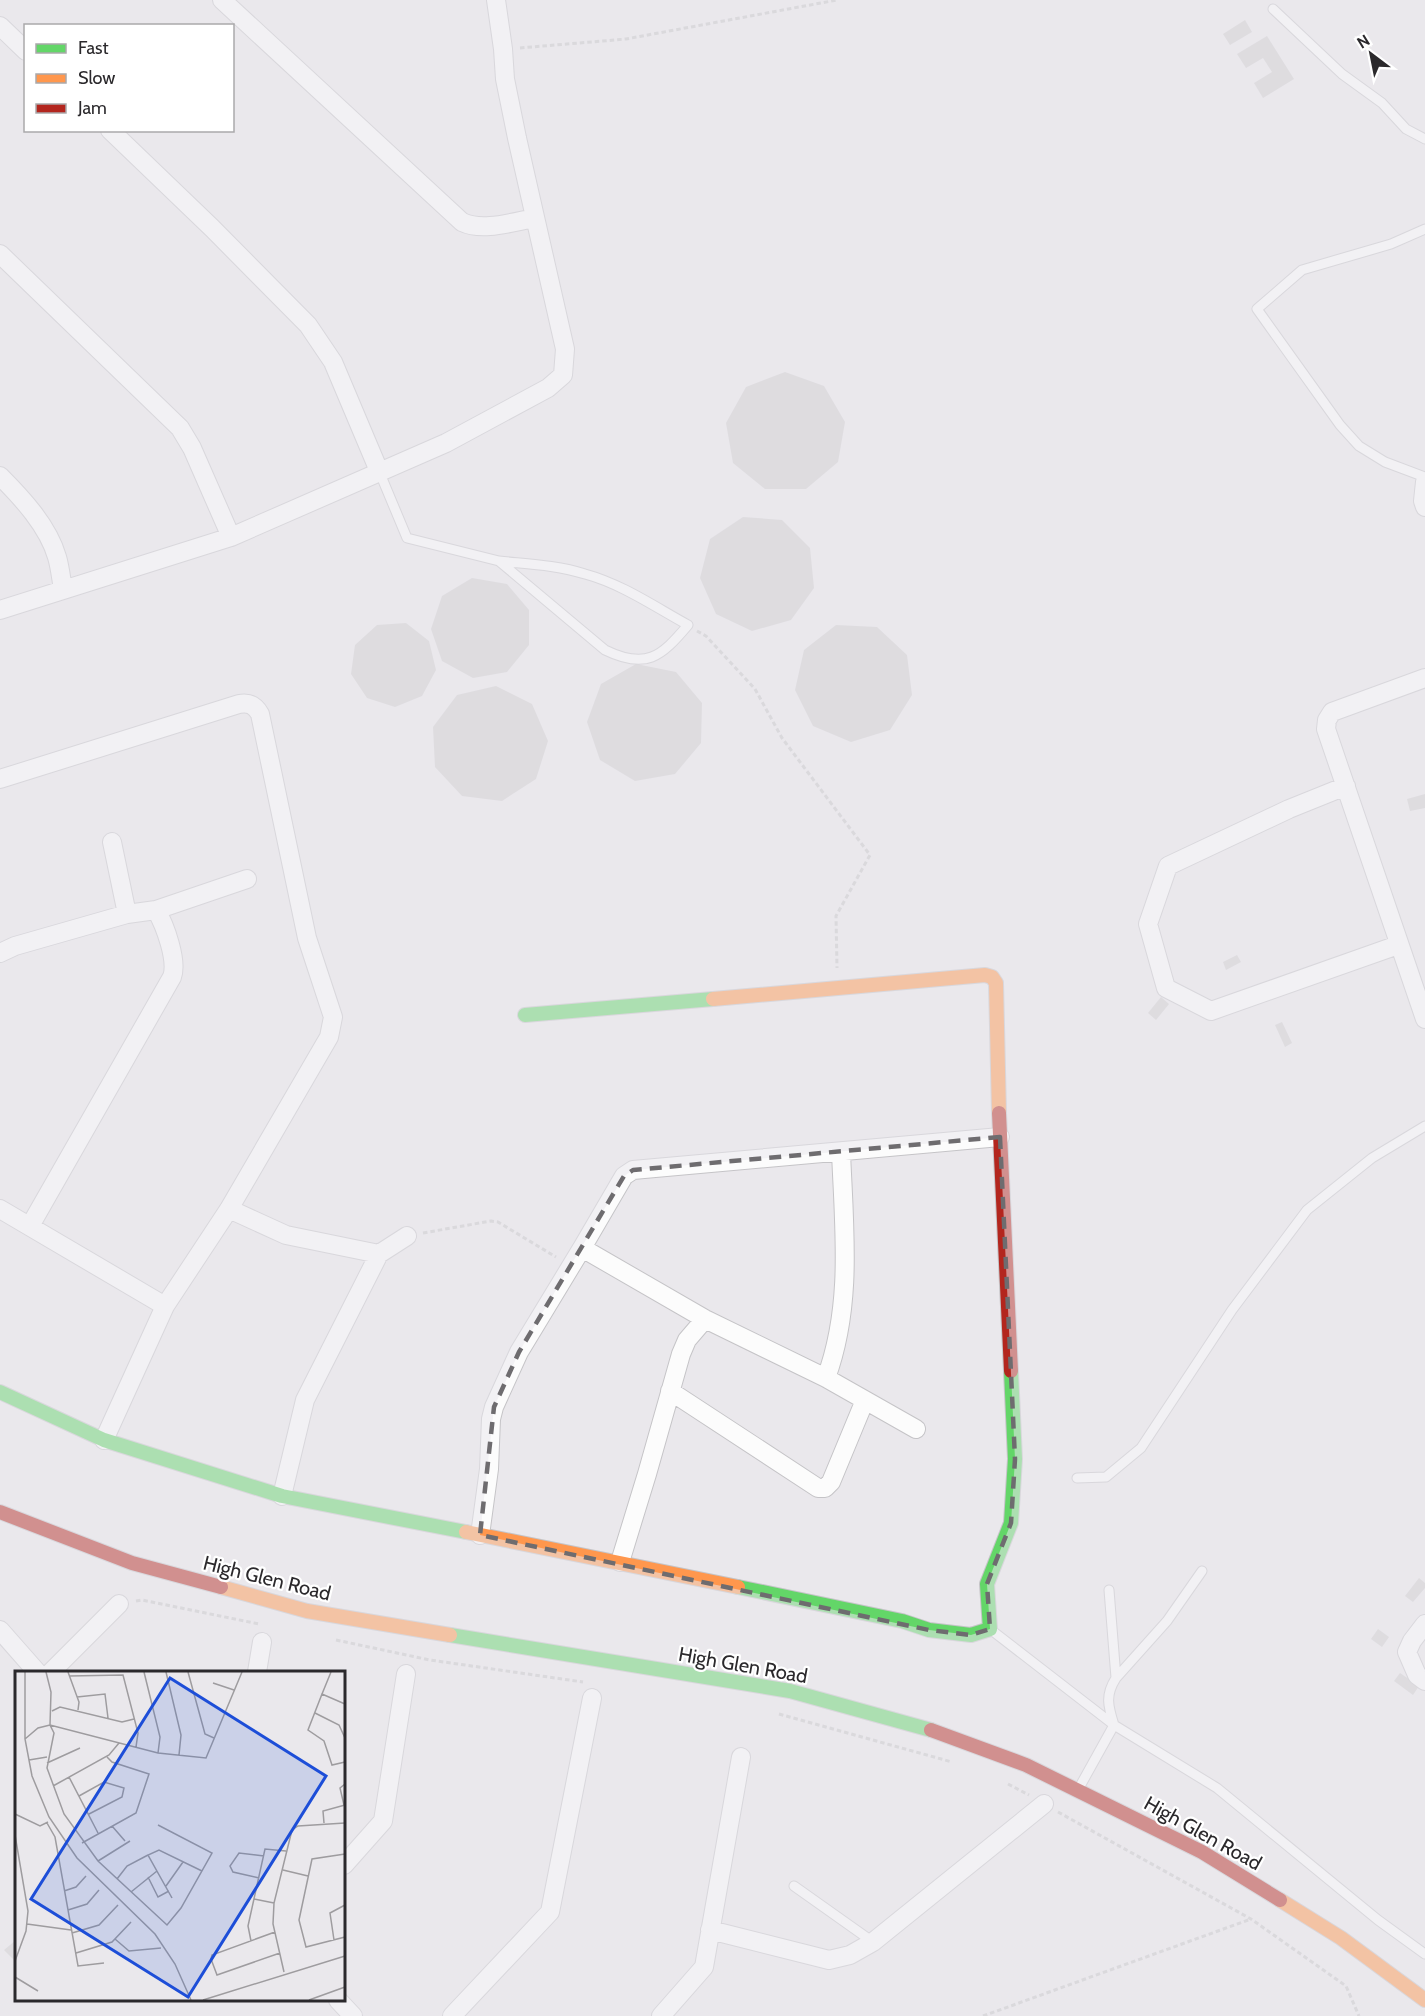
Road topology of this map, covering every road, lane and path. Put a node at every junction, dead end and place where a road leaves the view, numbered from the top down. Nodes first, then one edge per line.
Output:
1 (222, 0) edge
2 (496, 0) edge
3 (837, 0) edge
4 (1273, 9) dead end
5 (0, 26) edge
6 (24, 49) edge
7 (503, 49) junction
8 (112, 132) edge
9 (1425, 140) edge
10 (535, 218) junction
11 (1425, 230) edge
12 (0, 254) edge
13 (379, 471) junction
14 (0, 476) edge
15 (1425, 477) edge
16 (1425, 482) edge
17 (1425, 507) edge
18 (231, 537) junction
19 (498, 561) junction
20 (63, 589) junction
21 (0, 610) edge
22 (688, 626) junction
23 (1425, 678) edge
24 (0, 779) edge
25 (1346, 786) junction
26 (112, 842) dead end
27 (247, 879) dead end
28 (156, 910) junction
29 (127, 914) junction
30 (1398, 945) junction
31 (0, 953) edge
32 (838, 988) junction
33 (525, 1015) dead end
34 (1425, 1019) edge
35 (1425, 1126) edge
36 (1000, 1137) junction
37 (841, 1152) junction
38 (0, 1209) edge
39 (229, 1209) junction
40 (30, 1226) junction
41 (407, 1236) joint
42 (582, 1248) junction
43 (380, 1254) junction
44 (572, 1267) junction
45 (165, 1306) junction
46 (705, 1319) junction
47 (826, 1378) junction
48 (670, 1391) junction
49 (0, 1392) edge
50 (865, 1400) junction
51 (916, 1430) dead end
52 (104, 1440) junction
53 (1077, 1478) dead end
54 (282, 1496) junction
55 (0, 1512) edge
56 (480, 1535) junction
57 (620, 1562) junction
58 (1202, 1571) dead end
59 (1109, 1590) dead end
60 (119, 1604) joint
61 (1425, 1624) edge
62 (990, 1629) junction
63 (0, 1630) edge
64 (265, 1634) joint
65 (326, 1638) dead end
66 (36, 1671) edge
67 (52, 1671) edge
68 (256, 1671) edge
69 (406, 1674) dead end
70 (1116, 1678) junction
71 (1425, 1681) edge
72 (592, 1691) joint
73 (777, 1713) dead end
74 (1113, 1725) junction
75 (741, 1757) dead end
76 (954, 1763) dead end
77 (1006, 1783) dead end
78 (1078, 1790) junction
79 (1044, 1804) junction
80 (345, 1864) edge
81 (794, 1886) dead end
82 (1251, 1919) junction
83 (711, 1930) junction
84 (873, 1942) junction
85 (1425, 1954) edge
86 (1425, 2000) edge
87 (339, 2001) edge
88 (353, 2016) edge
89 (452, 2016) edge
90 (661, 2016) edge
91 (983, 2016) edge
92 (1359, 2016) edge

1 - 10 street
2 - 7 street
3 - 7 path
4 - 9 lane
5 - 6 street
7 - 10 street
8 - 13 street
10 - 13 street
11 - 15 lane
12 - 18 street
13 - 18 street
13 - 19 lane
14 - 20 street
16 - 17 street
18 - 20 street
19 - 22 lane
19 - 22 lane
20 - 21 street
22 - 32 path
23 - 25 street
24 - 39 street
25 - 30 street
25 - 30 street
26 - 29 street
27 - 28 street
28 - 29 street
28 - 40 street
29 - 31 street
30 - 34 street
32 - 33 street
32 - 36 street
35 - 53 lane
36 - 37 street
36 - 62 street
37 - 42 street
37 - 47 street
38 - 40 street
39 - 43 street
39 - 45 street
40 - 45 street
41 - 43 street
41 - 44 path
42 - 44 street
42 - 46 street
43 - 54 street
44 - 56 street
45 - 52 street
46 - 47 street
46 - 48 street
47 - 50 street
48 - 50 street
48 - 57 street
49 - 52 street
50 - 51 street
52 - 54 street
54 - 56 street
55 - 78 street, High Glen Road
56 - 57 street
57 - 62 street
58 - 70 lane
59 - 70 lane
60 - 64 path
60 - 67 street
61 - 71 street
62 - 74 lane
63 - 66 street
64 - 68 street
65 - 72 path
69 - 80 street
70 - 74 lane
72 - 89 street
73 - 76 path
74 - 78 lane
74 - 85 lane
75 - 83 street
77 - 79 path
78 - 86 street, High Glen Road
79 - 82 path
79 - 84 street
81 - 84 lane
82 - 91 path
82 - 92 path
83 - 84 street
83 - 90 street
87 - 88 street

